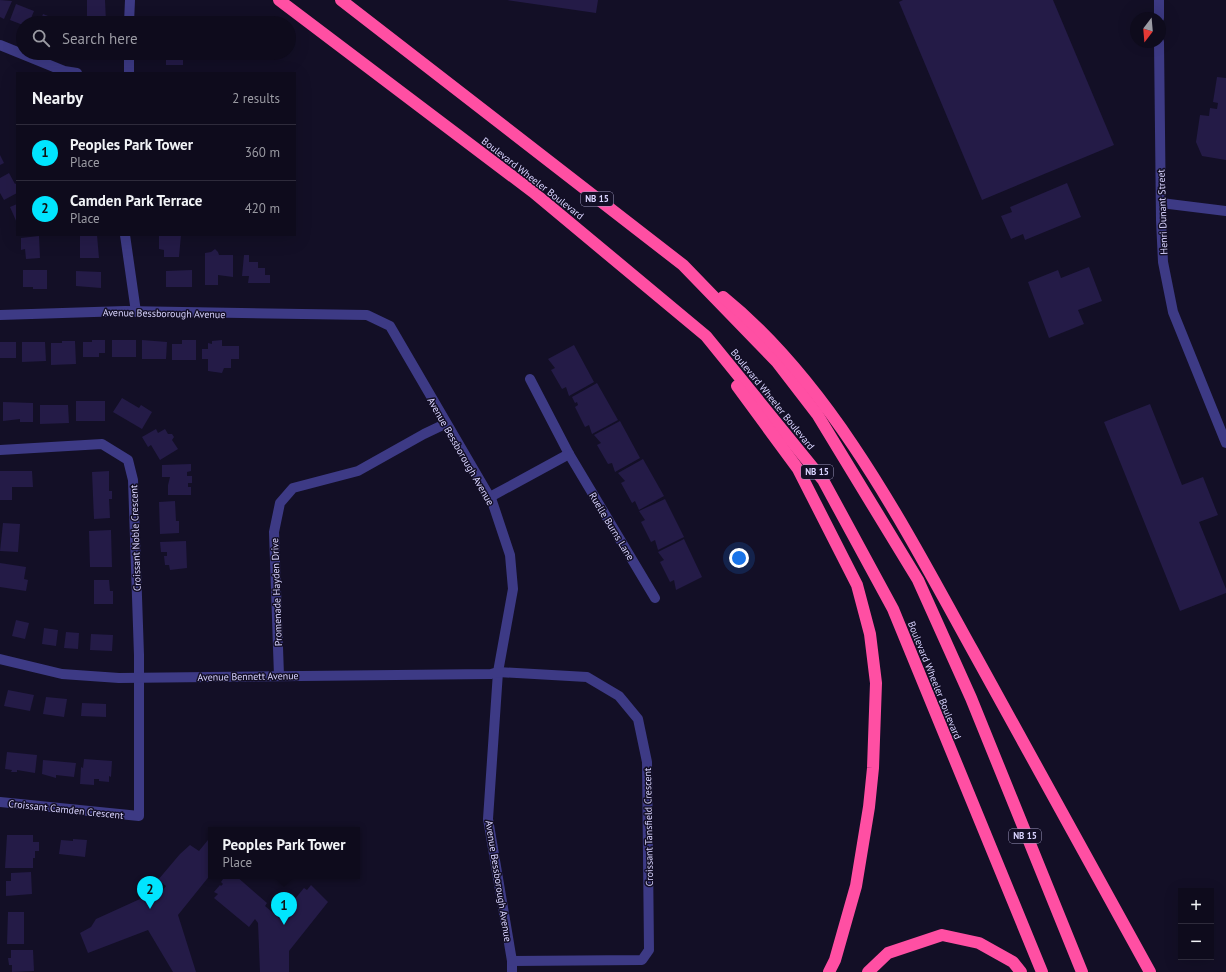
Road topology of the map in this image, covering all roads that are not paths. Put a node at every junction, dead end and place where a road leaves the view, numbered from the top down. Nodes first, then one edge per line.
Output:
1 (130, 0) edge
2 (279, 0) edge
3 (341, 0) edge
4 (1158, 0) edge
5 (1159, 12) edge
6 (129, 16) edge
7 (0, 45) edge
8 (1159, 48) edge
9 (16, 52) edge
10 (37, 60) edge
11 (129, 60) edge
12 (70, 72) edge
13 (129, 72) edge
14 (1161, 203) junction
15 (1226, 211) edge
16 (125, 236) edge
17 (683, 265) junction
18 (672, 306) junction
19 (136, 312) junction
20 (0, 315) edge
21 (530, 379) dead end
22 (445, 424) junction
23 (1226, 443) edge
24 (0, 450) edge
25 (569, 454) junction
26 (490, 497) junction
27 (655, 598) dead end
28 (0, 659) edge
29 (498, 672) junction
30 (279, 676) junction
31 (138, 678) junction
32 (0, 802) edge
33 (512, 961) junction
34 (512, 972) edge
35 (829, 972) edge
36 (868, 972) edge
37 (1021, 972) edge
38 (1042, 972) edge
39 (1082, 972) edge
40 (1150, 972) edge

1 - 6 street
2 - 18 highway, Boulevard Wheeler Boulevard / NB 15
3 - 17 highway, NB 15
4 - 5 street
7 - 9 street
8 - 14 street, Henri Dunant Street
10 - 12 street
11 - 13 street
14 - 15 street
14 - 23 street, Henri Dunant Street
16 - 19 street
17 - 39 highway, NB 15
17 - 40 highway
18 - 35 highway
18 - 38 highway, Boulevard Wheeler Boulevard / NB 15
19 - 20 street, Avenue Bessborough Avenue
19 - 22 street, Avenue Bessborough Avenue
21 - 25 street, Ruelle Burns Lane
22 - 26 street, Avenue Bessborough Avenue
22 - 30 street, Promenade Hayden Drive
24 - 31 street, Croissant Noble Crescent
25 - 26 street
25 - 27 street, Ruelle Burns Lane
26 - 29 street, Avenue Bessborough Avenue
28 - 31 street, Avenue Bennett Avenue
29 - 30 street, Avenue Bennett Avenue
29 - 33 street, Avenue Bessborough Avenue
29 - 33 street, Croissant Tansfield Crescent
30 - 31 street, Avenue Bennett Avenue
31 - 32 street, Croissant Camden Crescent
33 - 34 street, Avenue Bessborough Avenue
36 - 37 highway

